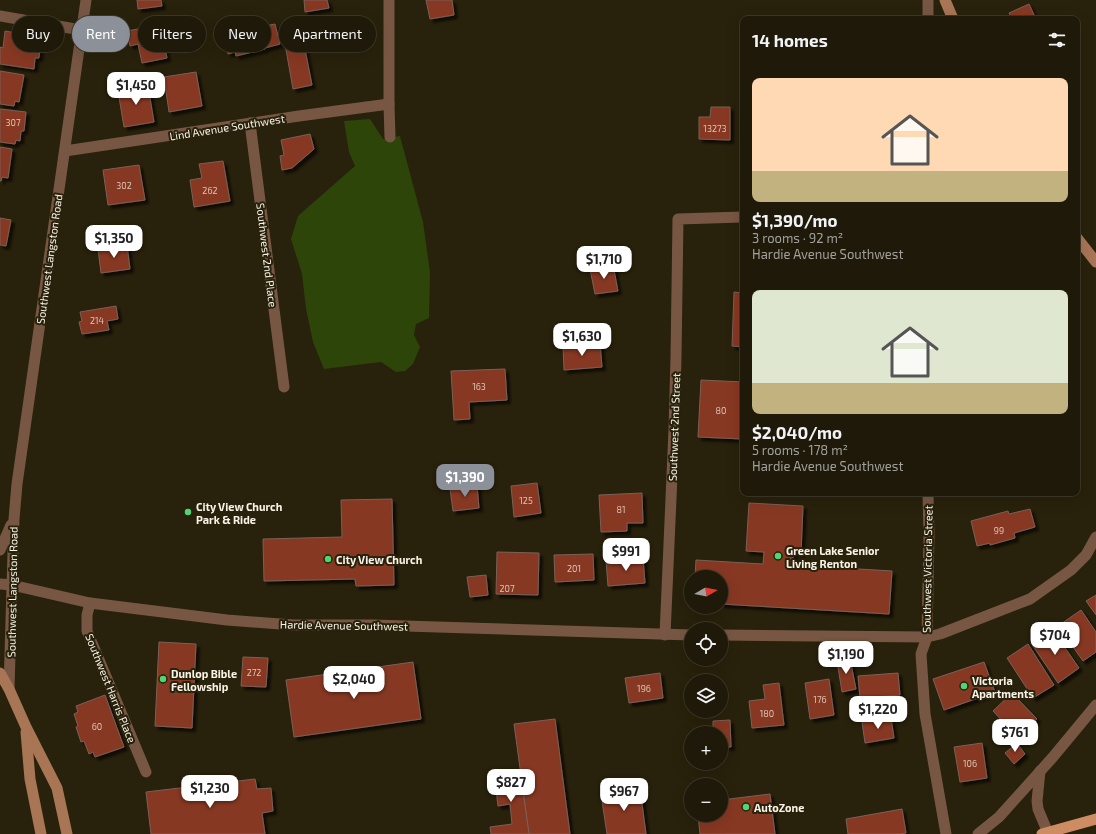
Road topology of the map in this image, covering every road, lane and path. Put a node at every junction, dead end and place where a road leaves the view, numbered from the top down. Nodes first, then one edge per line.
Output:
1 (86, 0) edge
2 (389, 0) edge
3 (928, 0) edge
4 (945, 0) edge
5 (0, 16) edge
6 (83, 16) edge
7 (928, 16) edge
8 (952, 16) edge
9 (72, 28) edge
10 (78, 52) edge
11 (389, 104) junction
12 (250, 123) junction
13 (390, 137) dead end
14 (65, 151) junction
15 (740, 217) edge
16 (1080, 242) edge
17 (1096, 262) edge
18 (284, 387) dead end
19 (928, 496) edge
20 (14, 518) junction
21 (1096, 537) edge
22 (0, 550) edge
23 (0, 584) edge
24 (12, 585) junction
25 (90, 603) junction
26 (664, 635) junction
27 (684, 635) edge
28 (728, 635) edge
29 (927, 637) junction
30 (0, 673) edge
31 (10, 689) junction
32 (1096, 705) edge
33 (26, 727) junction
34 (1040, 771) junction
35 (146, 772) dead end
36 (1096, 818) edge
37 (1045, 833) edge
38 (41, 834) edge
39 (67, 834) edge
40 (946, 834) edge
41 (978, 834) edge

1 - 6 street, Southwest Langston Road
2 - 11 street
3 - 7 street
4 - 8 main road
5 - 9 street
10 - 14 street, Southwest Langston Road
11 - 12 street, Lind Avenue Southwest
11 - 13 street
12 - 14 street, Lind Avenue Southwest
12 - 18 street, Southwest 2nd Place
14 - 20 street, Southwest Langston Road
15 - 26 street, Southwest 2nd Street
16 - 17 main road
19 - 29 street, Southwest Victoria Street
20 - 22 street, Southwest Langston Road
20 - 24 street, Southwest Langston Road
21 - 29 street
23 - 24 street, Hardie Avenue Southwest
24 - 25 street, Hardie Avenue Southwest
24 - 31 street, Southwest Langston Road
25 - 26 street, Hardie Avenue Southwest
25 - 35 street, Southwest Harris Place
26 - 27 street, Hardie Avenue Southwest
28 - 29 street
29 - 40 street, Southwest Victoria Street
30 - 31 main road
31 - 33 main road
32 - 34 street
33 - 38 main road
33 - 39 main road
34 - 37 street
34 - 41 street
36 - 37 main road

